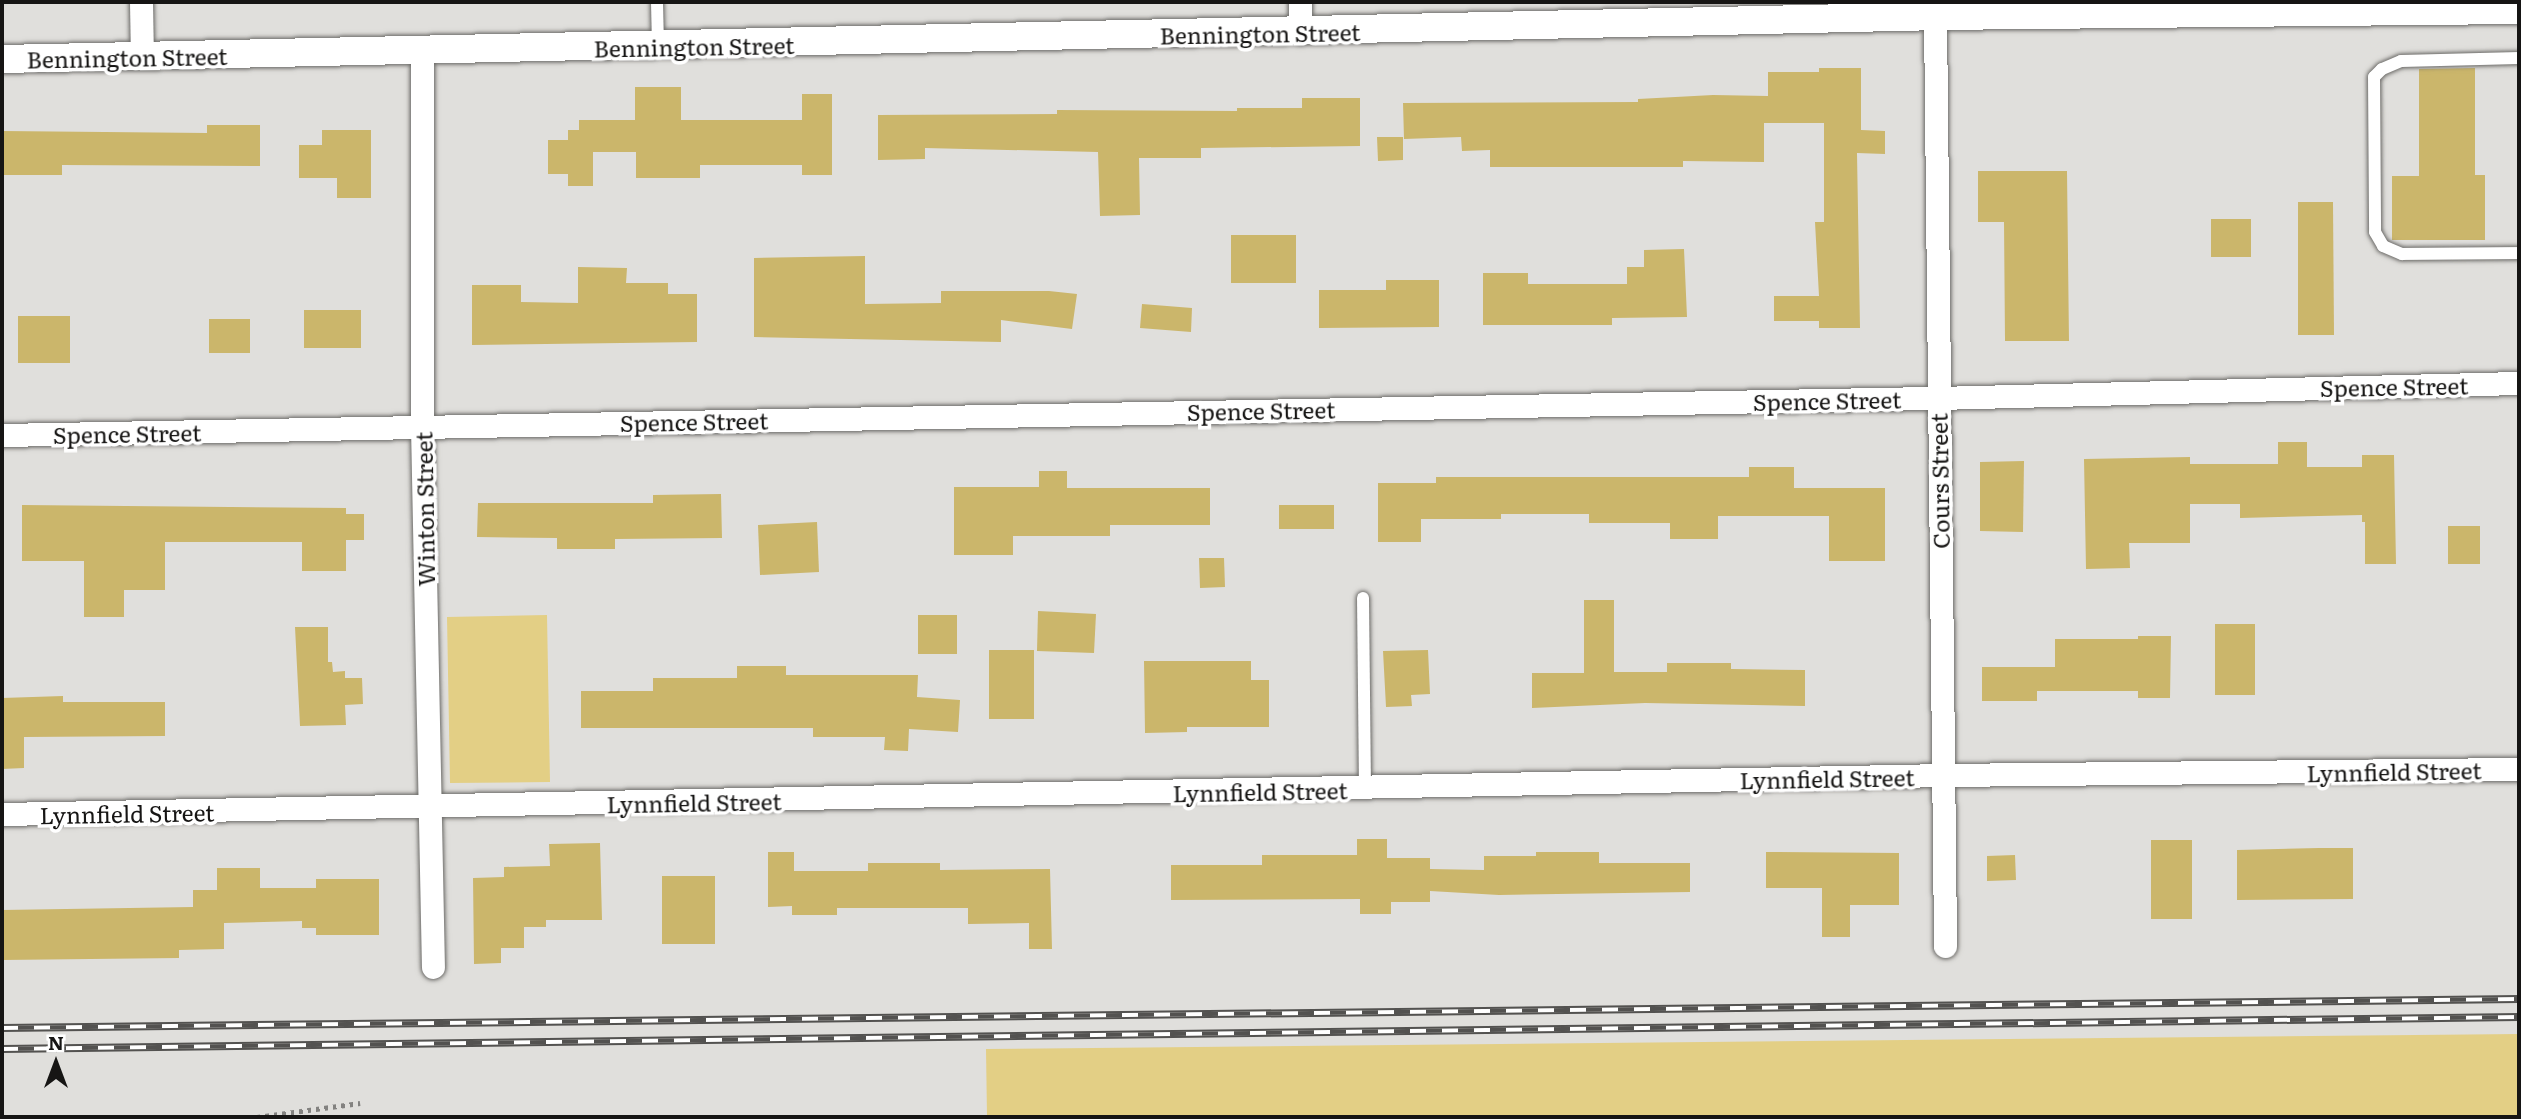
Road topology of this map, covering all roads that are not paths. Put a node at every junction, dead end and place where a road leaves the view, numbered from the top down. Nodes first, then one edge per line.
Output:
1 (141, 2) edge
2 (657, 2) edge
3 (1300, 2) edge
4 (2459, 6) edge
5 (2208, 8) edge
6 (1976, 9) edge
7 (2519, 10) edge
8 (1935, 16) junction
9 (1300, 33) junction
10 (658, 46) junction
11 (422, 52) junction
12 (142, 57) junction
13 (2519, 58) edge
14 (2, 59) edge
15 (2519, 253) edge
16 (2519, 383) edge
17 (1937, 398) junction
18 (422, 426) junction
19 (2, 435) edge
20 (1363, 598) dead end
21 (2519, 769) edge
22 (1943, 775) junction
23 (1365, 789) junction
24 (429, 808) junction
25 (2, 814) edge
26 (1945, 946) dead end
27 (433, 967) dead end

1 - 12 street
2 - 10 lane
3 - 9 street
4 - 5 street, Bennington Street
4 - 7 street, Bennington Street
5 - 6 street, Bennington Street
6 - 8 street, Bennington Street
8 - 9 street, Bennington Street
8 - 17 street, Cours Street
9 - 10 street, Bennington Street
10 - 11 street, Bennington Street
11 - 12 street, Bennington Street
11 - 18 street, Winton Street
12 - 14 street, Bennington Street
13 - 15 lane
16 - 17 street, Spence Street
17 - 18 street, Spence Street
17 - 22 street, Cours Street
18 - 19 street, Spence Street
18 - 24 street, Winton Street
20 - 23 lane
21 - 22 street, Lynnfield Street
22 - 23 street, Lynnfield Street
22 - 26 street, Cours Street
23 - 24 street, Lynnfield Street
24 - 25 street, Lynnfield Street
24 - 27 street, Winton Street

